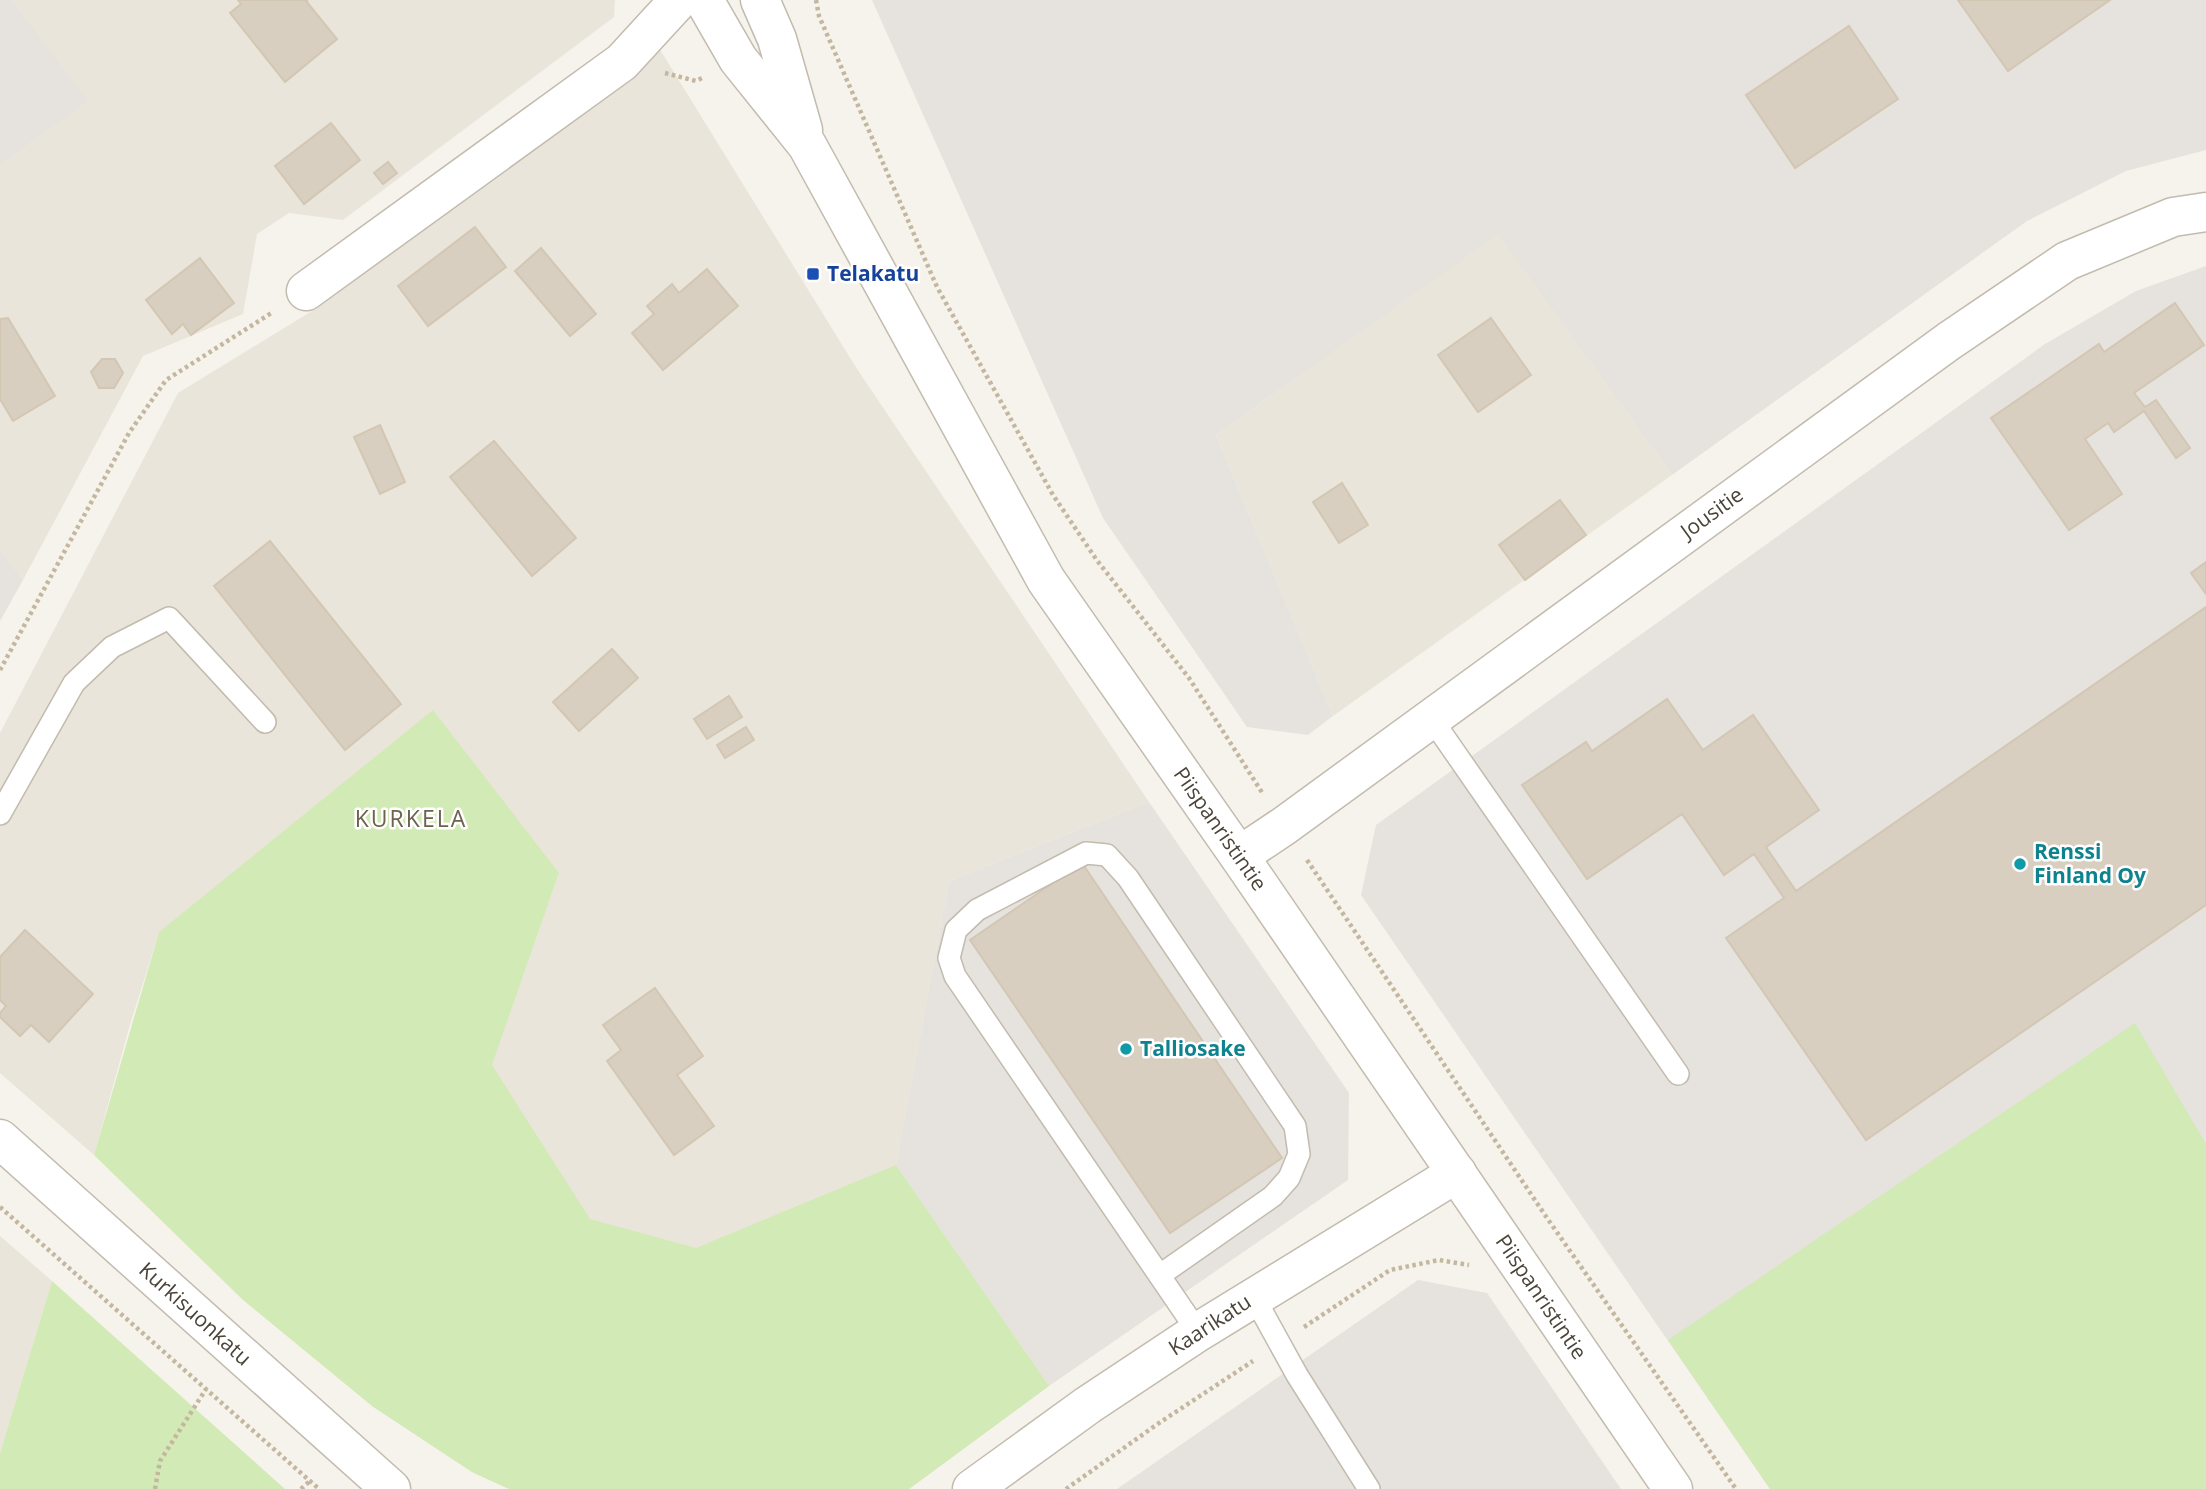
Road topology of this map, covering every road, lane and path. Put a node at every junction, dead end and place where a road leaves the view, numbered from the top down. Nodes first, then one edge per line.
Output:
1 (679, 0) edge
2 (704, 0) edge
3 (760, 0) edge
4 (817, 0) edge
5 (807, 145) junction
6 (2206, 212) edge
7 (306, 291) joint
8 (0, 670) edge
9 (1431, 718) junction
10 (265, 722) dead end
11 (0, 814) edge
12 (1284, 826) junction
13 (1239, 856) junction
14 (1678, 1074) dead end
15 (0, 1139) edge
16 (1457, 1174) junction
17 (0, 1207) edge
18 (1160, 1275) junction
19 (1254, 1297) junction
20 (1198, 1332) junction
21 (206, 1389) junction
22 (310, 1481) junction
23 (155, 1489) edge
24 (301, 1489) edge
25 (319, 1489) edge
26 (391, 1489) edge
27 (972, 1489) edge
28 (1369, 1489) edge
29 (1673, 1489) edge
30 (1736, 1489) edge

1 - 7 street
2 - 5 street, Piispanristintie
3 - 5 street, Piispanristintie
4 - 12 path
5 - 13 street, Piispanristintie
6 - 9 street, Jousitie
7 - 8 path
9 - 12 street, Jousitie
9 - 14 lane
10 - 11 lane
12 - 13 street, Jousitie
12 - 30 path
13 - 16 street, Piispanristintie
15 - 26 street, Kurkisuonkatu
16 - 19 street, Kaarikatu
16 - 29 street, Piispanristintie
17 - 21 path
18 - 18 lane
18 - 20 lane
19 - 20 street, Kaarikatu
19 - 28 lane
20 - 27 street, Kaarikatu
21 - 22 path
21 - 23 path
22 - 24 path
22 - 25 path

